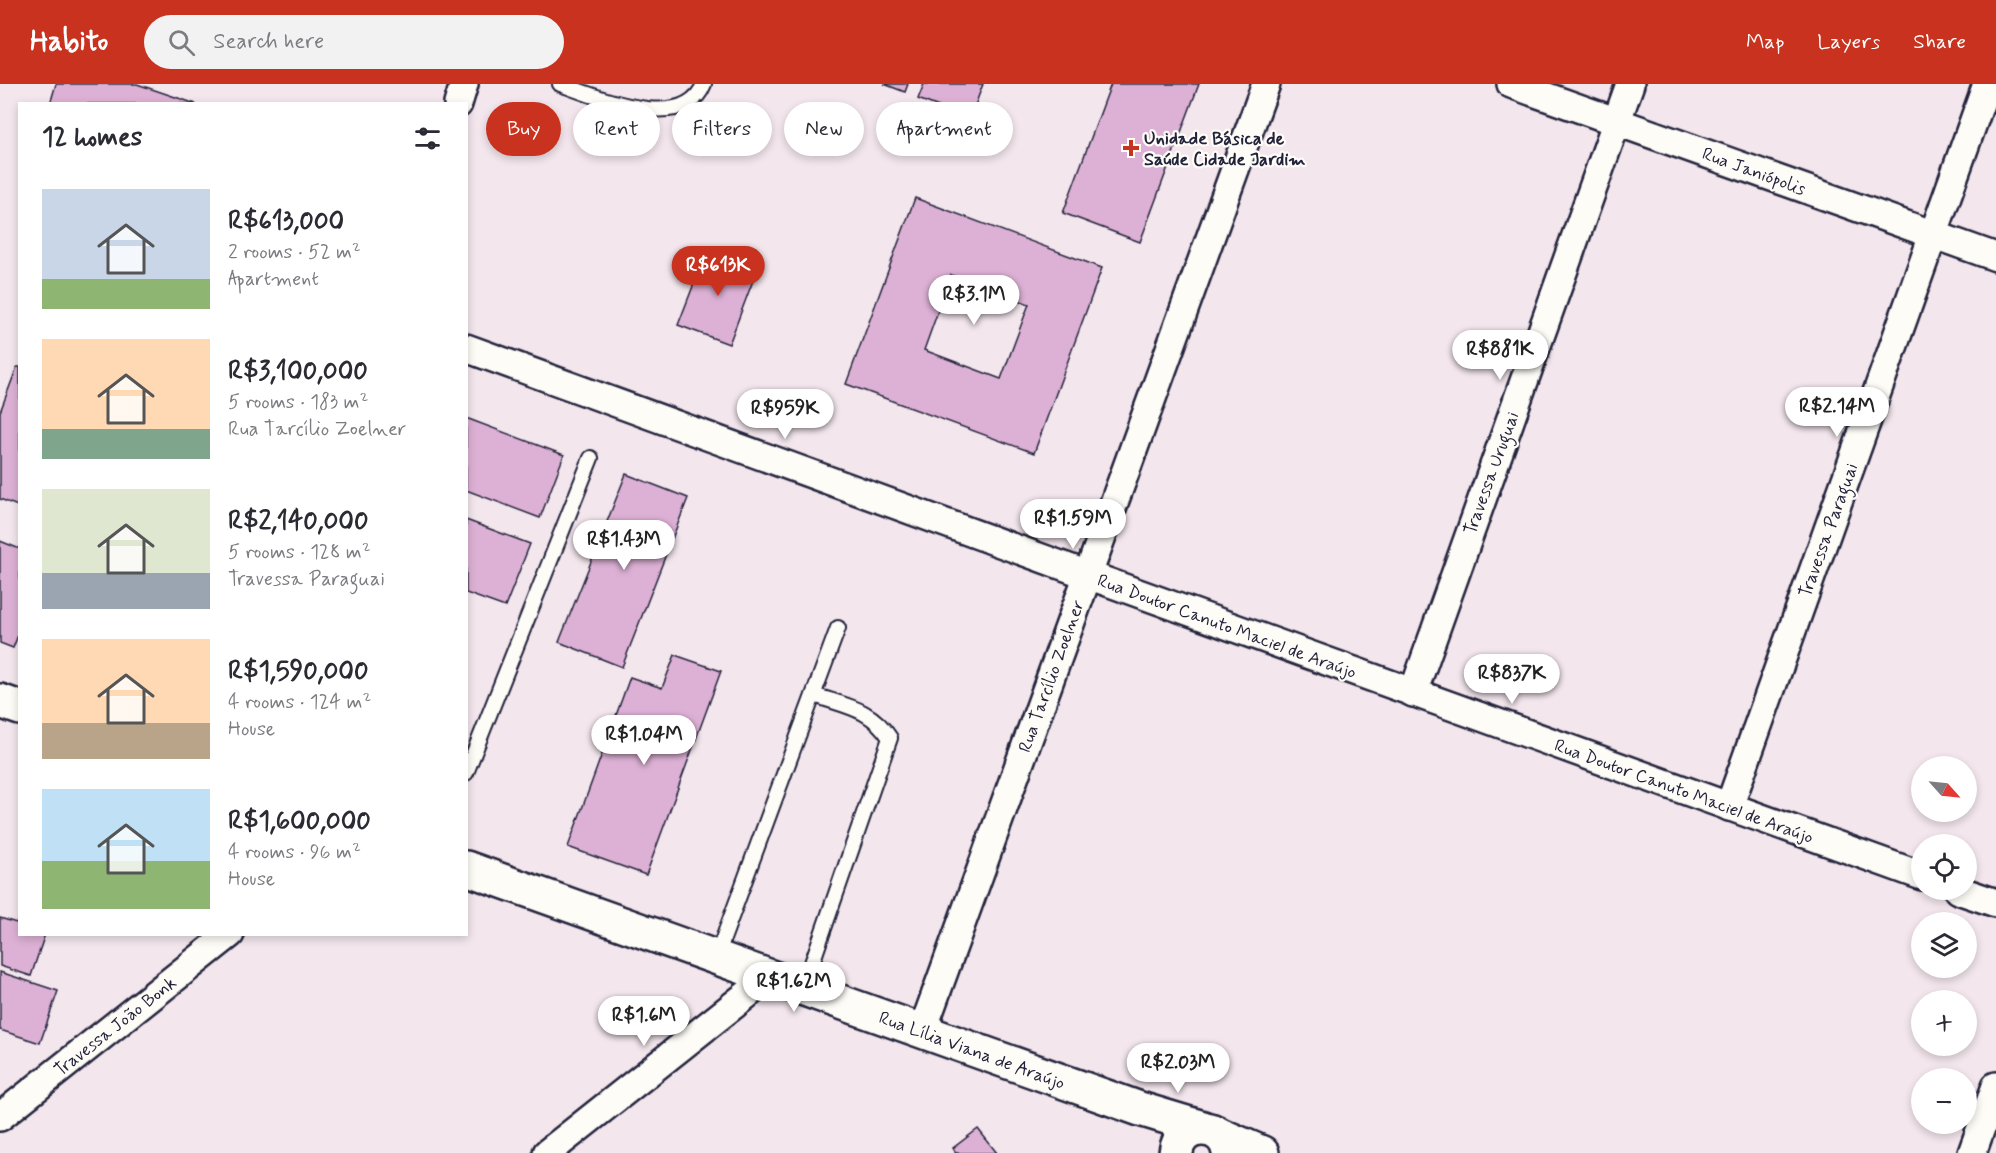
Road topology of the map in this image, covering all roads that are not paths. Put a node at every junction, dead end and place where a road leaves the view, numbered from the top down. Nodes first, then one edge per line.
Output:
1 (464, 84) edge
2 (560, 84) edge
3 (704, 84) edge
4 (1266, 84) edge
5 (1511, 84) edge
6 (1630, 84) edge
7 (1987, 84) edge
8 (459, 102) edge
9 (1616, 122) junction
10 (1933, 235) junction
11 (1996, 257) edge
12 (468, 349) edge
13 (591, 458) dead end
14 (1088, 575) junction
15 (838, 628) dead end
16 (1413, 693) junction
17 (813, 695) junction
18 (0, 701) edge
19 (18, 707) edge
20 (468, 768) edge
21 (1729, 807) junction
22 (468, 869) edge
23 (1911, 872) edge
24 (1977, 896) edge
25 (1996, 903) edge
26 (228, 936) edge
27 (716, 958) junction
28 (769, 977) junction
29 (803, 989) junction
30 (922, 1032) junction
31 (1996, 1086) edge
32 (0, 1118) edge
33 (1201, 1142) edge
34 (547, 1153) edge
35 (1262, 1153) edge
36 (1972, 1153) edge

1 - 8 street
2 - 3 lane
4 - 14 street, Rua Tarcílio Zoelner
5 - 9 street, Rua Janiópolis
6 - 9 street, Travessa Uruguai
7 - 10 street, Travessa Paraguai
9 - 10 street, Rua Janiópolis
9 - 16 street, Travessa Uruguai
10 - 11 street, Rua Janiópolis
10 - 21 street, Travessa Paraguai
12 - 14 street, Rua Doutor Canuto Maciel de Araújo
13 - 20 lane
14 - 16 street, Rua Doutor Canuto Maciel de Araújo
14 - 30 street, Rua Tarcílio Zoelner
15 - 17 lane
16 - 21 street, Rua Doutor Canuto Maciel de Araújo
17 - 27 lane
17 - 29 lane
18 - 19 street
21 - 23 street, Rua Doutor Canuto Maciel de Araújo
22 - 27 street, Rua Lília Viana de Araújo
24 - 25 street
26 - 32 street, Travessa João Bonk
27 - 28 street, Rua Lília Viana de Araújo
28 - 29 street, Rua Lília Viana de Araújo
28 - 34 street
29 - 30 street, Rua Lília Viana de Araújo
30 - 33 street, Rua Lília Viana de Araújo
31 - 36 street
33 - 35 street, Rua Lília Viana de Araújo

